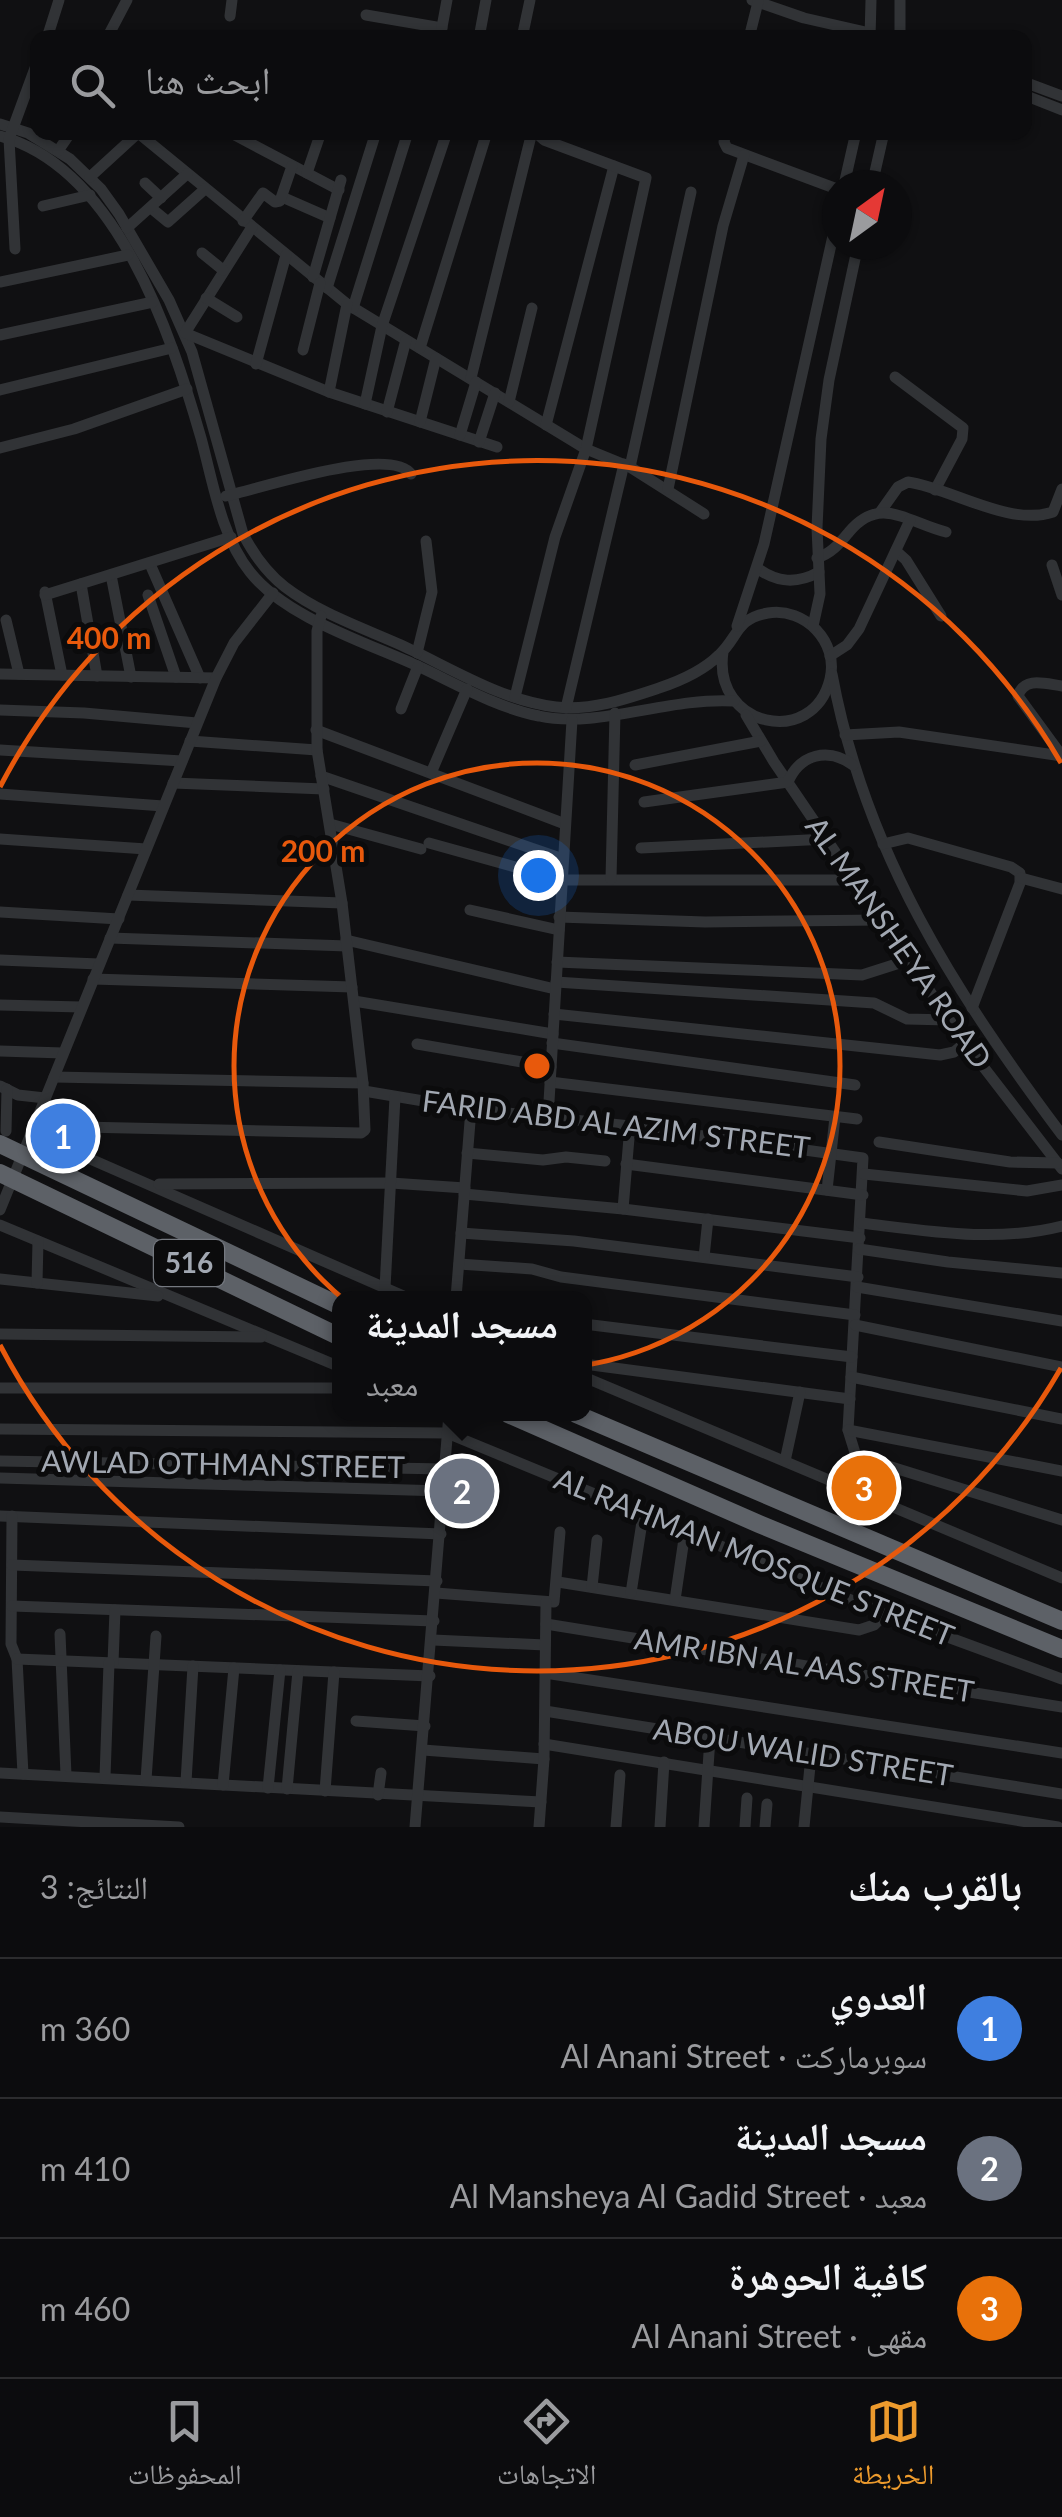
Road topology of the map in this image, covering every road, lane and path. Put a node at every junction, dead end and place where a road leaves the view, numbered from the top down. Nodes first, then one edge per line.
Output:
1 (59, 0) edge
2 (232, 0) edge
3 (446, 0) edge
4 (486, 0) edge
5 (530, 0) edge
6 (871, 0) edge
7 (900, 0) edge
8 (122, 1) edge
9 (755, 1) edge
10 (366, 15) dead end
11 (230, 16) dead end
12 (50, 30) edge
13 (110, 30) edge
14 (428, 30) edge
15 (441, 30) edge
16 (480, 30) edge
17 (524, 30) edge
18 (750, 30) edge
19 (848, 30) edge
20 (870, 30) edge
21 (900, 30) edge
22 (1032, 85) edge
23 (30, 87) edge
24 (1062, 96) edge
25 (1032, 99) edge
26 (1062, 110) edge
27 (5, 131) edge
28 (30, 140) edge
29 (30, 140) edge
30 (65, 140) edge
31 (130, 140) edge
32 (146, 140) edge
33 (244, 140) edge
34 (318, 140) edge
35 (373, 140) edge
36 (405, 140) edge
37 (444, 140) edge
38 (485, 140) edge
39 (531, 140) edge
40 (544, 140) edge
41 (726, 140) edge
42 (854, 140) edge
43 (882, 140) edge
44 (58, 150) junction
45 (744, 154) junction
46 (292, 166) junction
47 (614, 166) junction
48 (847, 170) edge
49 (875, 170) edge
50 (307, 173) junction
51 (187, 174) junction
52 (90, 178) junction
53 (146, 183) dead end
54 (822, 183) edge
55 (205, 189) junction
56 (691, 192) dead end
57 (90, 195) junction
58 (282, 197) junction
59 (161, 198) junction
60 (43, 206) dead end
61 (151, 208) junction
62 (330, 218) junction
63 (247, 224) junction
64 (127, 228) junction
65 (15, 249) dead end
66 (202, 252) dead end
67 (128, 255) junction
68 (286, 256) junction
69 (827, 260) edge
70 (855, 260) edge
71 (224, 270) junction
72 (0, 282) edge
73 (320, 282) junction
74 (206, 298) junction
75 (153, 302) junction
76 (350, 306) junction
77 (532, 308) dead end
78 (236, 317) dead end
79 (382, 326) junction
80 (185, 332) junction
81 (0, 336) edge
82 (406, 340) junction
83 (172, 348) junction
84 (420, 348) junction
85 (303, 350) dead end
86 (436, 358) junction
87 (256, 364) junction
88 (895, 378) dead end
89 (473, 380) junction
90 (187, 389) junction
91 (0, 390) edge
92 (329, 392) junction
93 (495, 393) junction
94 (509, 402) junction
95 (364, 404) junction
96 (388, 412) junction
97 (420, 422) junction
98 (546, 426) junction
99 (460, 436) junction
100 (480, 442) junction
101 (0, 448) edge
102 (497, 448) dead end
103 (586, 449) junction
104 (627, 465) junction
105 (411, 474) dead end
106 (668, 490) junction
107 (935, 490) junction
108 (1062, 490) edge
109 (232, 495) junction
110 (217, 498) junction
111 (881, 511) junction
112 (704, 514) dead end
113 (910, 520) junction
114 (946, 532) dead end
115 (231, 537) junction
116 (426, 542) dead end
117 (896, 551) junction
118 (150, 564) junction
119 (818, 565) junction
120 (1052, 565) dead end
121 (757, 568) junction
122 (111, 575) junction
123 (81, 584) junction
124 (148, 594) dead end
125 (272, 594) junction
126 (1062, 595) edge
127 (321, 615) junction
128 (940, 616) dead end
129 (6, 620) dead end
130 (813, 626) junction
131 (735, 630) junction
132 (723, 652) junction
133 (830, 656) junction
134 (418, 660) junction
135 (831, 670) junction
136 (0, 674) edge
137 (19, 674) junction
138 (62, 675) junction
139 (97, 676) junction
140 (132, 676) junction
141 (176, 677) junction
142 (200, 678) junction
143 (216, 678) junction
144 (1062, 686) edge
145 (468, 689) junction
146 (514, 697) junction
147 (739, 706) junction
148 (401, 709) dead end
149 (0, 710) edge
150 (569, 714) junction
151 (615, 714) junction
152 (197, 723) junction
153 (316, 730) junction
154 (845, 735) junction
155 (190, 741) junction
156 (760, 741) junction
157 (0, 750) edge
158 (316, 750) junction
159 (182, 761) junction
160 (635, 765) dead end
161 (854, 766) junction
162 (431, 773) junction
163 (323, 782) junction
164 (788, 782) junction
165 (173, 783) junction
166 (0, 794) edge
167 (644, 802) dead end
168 (163, 806) junction
169 (330, 824) junction
170 (565, 824) junction
171 (0, 840) edge
172 (827, 840) junction
173 (883, 844) junction
174 (146, 848) junction
175 (642, 848) dead end
176 (563, 859) junction
177 (1020, 878) junction
178 (611, 879) junction
179 (562, 880) junction
180 (854, 880) junction
181 (1062, 890) edge
182 (128, 895) junction
183 (342, 903) junction
184 (470, 910) dead end
185 (0, 912) edge
186 (119, 918) junction
187 (882, 920) junction
188 (559, 924) junction
189 (110, 938) junction
190 (0, 942) edge
191 (347, 943) junction
192 (1, 960) edge
193 (909, 960) junction
194 (557, 962) junction
195 (99, 964) junction
196 (93, 979) junction
197 (555, 985) junction
198 (353, 994) junction
199 (0, 1005) edge
200 (81, 1007) junction
201 (972, 1008) junction
202 (554, 1014) junction
203 (948, 1020) junction
204 (552, 1038) junction
205 (417, 1044) dead end
206 (965, 1044) junction
207 (0, 1051) edge
208 (63, 1053) junction
209 (551, 1067) junction
210 (54, 1077) junction
211 (550, 1082) junction
212 (854, 1085) dead end
213 (364, 1087) junction
214 (3, 1088) edge
215 (395, 1096) junction
216 (46, 1098) junction
217 (471, 1110) junction
218 (835, 1116) junction
219 (548, 1118) junction
220 (857, 1120) dead end
221 (34, 1126) junction
222 (630, 1126) junction
223 (55, 1128) junction
224 (1062, 1136) edge
225 (3, 1137) edge
226 (879, 1142) dead end
227 (831, 1153) junction
228 (468, 1154) junction
229 (605, 1161) dead end
230 (626, 1164) junction
231 (1060, 1166) edge
232 (864, 1168) junction
233 (0, 1173) edge
234 (392, 1183) junction
235 (152, 1184) junction
236 (1062, 1185) edge
237 (827, 1190) junction
238 (464, 1191) junction
239 (863, 1195) junction
240 (623, 1209) junction
241 (0, 1210) edge
242 (708, 1220) junction
243 (861, 1223) junction
244 (0, 1225) edge
245 (1062, 1226) edge
246 (461, 1233) junction
247 (38, 1241) junction
248 (860, 1244) junction
249 (704, 1257) junction
250 (459, 1264) junction
251 (1062, 1273) edge
252 (0, 1279) edge
253 (857, 1282) junction
254 (38, 1283) junction
255 (384, 1288) junction
256 (391, 1291) edge
257 (457, 1291) edge
258 (172, 1298) junction
259 (332, 1302) edge
260 (855, 1320) junction
261 (1062, 1321) edge
262 (592, 1325) edge
263 (332, 1333) edge
264 (0, 1334) edge
265 (270, 1337) junction
266 (852, 1357) junction
267 (332, 1364) edge
268 (592, 1365) edge
269 (1062, 1366) edge
270 (851, 1377) junction
271 (592, 1380) edge
272 (0, 1388) edge
273 (332, 1388) edge
274 (800, 1392) junction
275 (850, 1399) junction
276 (1062, 1419) edge
277 (448, 1421) edge
278 (524, 1421) edge
279 (592, 1421) edge
280 (0, 1429) edge
281 (848, 1430) junction
282 (447, 1433) junction
283 (856, 1456) junction
284 (0, 1460) edge
285 (785, 1461) junction
286 (445, 1470) junction
287 (1062, 1471) edge
288 (0, 1478) edge
289 (845, 1487) junction
290 (444, 1491) junction
291 (6, 1516) edge
292 (1062, 1520) edge
293 (642, 1522) dead end
294 (560, 1532) dead end
295 (686, 1532) junction
296 (440, 1534) junction
297 (597, 1540) dead end
298 (8, 1558) edge
299 (1062, 1578) edge
300 (558, 1582) junction
301 (6, 1587) edge
302 (436, 1587) junction
303 (592, 1587) junction
304 (631, 1593) junction
305 (675, 1600) junction
306 (546, 1602) junction
307 (12, 1606) junction
308 (114, 1610) junction
309 (885, 1614) junction
310 (434, 1620) junction
311 (1062, 1621) edge
312 (546, 1624) junction
313 (60, 1634) dead end
314 (156, 1636) dead end
315 (433, 1640) junction
316 (545, 1646) junction
317 (1062, 1650) edge
318 (17, 1659) junction
319 (60, 1661) junction
320 (111, 1663) junction
321 (154, 1664) junction
322 (193, 1666) junction
323 (234, 1668) junction
324 (280, 1670) junction
325 (298, 1671) junction
326 (334, 1672) junction
327 (545, 1673) junction
328 (430, 1676) junction
329 (1062, 1679) edge
330 (1062, 1707) edge
331 (545, 1712) junction
332 (356, 1721) dead end
333 (425, 1726) junction
334 (710, 1738) junction
335 (544, 1744) junction
336 (423, 1750) junction
337 (1062, 1753) edge
338 (811, 1756) junction
339 (544, 1759) junction
340 (664, 1762) junction
341 (708, 1770) junction
342 (381, 1773) dead end
343 (0, 1774) edge
344 (23, 1774) junction
345 (66, 1775) junction
346 (620, 1775) dead end
347 (105, 1777) junction
348 (146, 1780) junction
349 (186, 1782) junction
350 (222, 1785) junction
351 (807, 1787) junction
352 (268, 1788) junction
353 (287, 1789) junction
354 (324, 1792) junction
355 (1062, 1794) edge
356 (378, 1796) junction
357 (418, 1798) junction
358 (747, 1798) dead end
359 (541, 1802) junction
360 (767, 1804) dead end
361 (3, 1816) edge
362 (180, 1827) edge
363 (415, 1827) edge
364 (539, 1827) edge
365 (616, 1827) edge
366 (660, 1827) edge
367 (704, 1827) edge
368 (745, 1827) edge
369 (765, 1827) edge
370 (804, 1827) edge
371 (1058, 1827) edge

1 - 12 street
2 - 11 street
3 - 15 street
4 - 16 street
5 - 17 street
6 - 20 street
7 - 21 street
8 - 13 street
9 - 18 street
9 - 19 street
10 - 14 street
22 - 24 street
23 - 27 street
25 - 26 street
27 - 29 street
27 - 57 street
27 - 65 street
28 - 44 street
30 - 44 street
31 - 52 street
32 - 51 street
33 - 46 street
34 - 50 street
35 - 73 street
36 - 76 street
37 - 79 street
38 - 84 street
39 - 89 street
40 - 47 street
41 - 45 street
42 - 48 street
43 - 49 street
44 - 52 street
45 - 54 street
45 - 106 street
46 - 50 street
46 - 58 street
47 - 98 street
47 - 103 street
50 - 62 street
51 - 55 street
51 - 59 street
52 - 64 street
53 - 59 street
55 - 61 street
55 - 63 street
56 - 104 street
57 - 60 street
57 - 67 street
58 - 62 street
58 - 63 street
59 - 61 street
61 - 64 street
62 - 73 street
63 - 68 street
63 - 71 street
64 - 80 street
66 - 71 street
67 - 72 street
67 - 75 street
68 - 73 street
68 - 87 street
69 - 121 street
70 - 119 street
71 - 74 street
73 - 76 street
73 - 85 street
74 - 78 street
74 - 80 street
75 - 81 street
75 - 83 street
76 - 79 street
76 - 92 street
77 - 94 street
79 - 82 street
79 - 95 street
80 - 87 street
80 - 109 street
82 - 84 street
82 - 96 street
83 - 90 street
83 - 91 street
84 - 86 street
86 - 89 street
86 - 97 street
87 - 92 street
88 - 107 street
89 - 93 street
89 - 99 street
90 - 101 street
90 - 110 street
92 - 95 street
93 - 94 street
93 - 100 street
94 - 98 street
95 - 96 street
96 - 97 street
97 - 99 street
98 - 103 street
99 - 100 street
100 - 102 street
103 - 104 street
103 - 146 street
104 - 106 street
104 - 150 street
105 - 109 street
106 - 112 street
107 - 108 street
107 - 111 street
109 - 110 street
109 - 127 street
110 - 115 street
111 - 113 street
111 - 119 street
113 - 114 street
113 - 117 street
115 - 118 street
115 - 125 street
116 - 134 street
117 - 128 street
117 - 133 street
118 - 122 street
118 - 142 street
119 - 121 street
119 - 130 street
120 - 126 street
121 - 131 street
122 - 123 street
122 - 140 street
123 - 138 street
123 - 139 street
124 - 141 street
125 - 127 street
125 - 143 street
127 - 134 street
127 - 153 street
129 - 137 street
130 - 131 street
130 - 133 street
131 - 132 street
132 - 147 street
132 - 150 street
133 - 135 street
134 - 145 street
134 - 146 street
134 - 148 street
135 - 147 street
135 - 154 street, AL MANSHEYA ROAD
136 - 137 street
137 - 138 street
138 - 139 street
139 - 140 street
140 - 141 street
141 - 142 street
142 - 143 street
143 - 152 street
144 - 154 street
145 - 150 street
145 - 162 street
146 - 150 street
147 - 151 street
147 - 156 street, AL MANSHEYA ROAD
149 - 152 street
150 - 151 street
150 - 170 street
151 - 178 street
152 - 155 street
153 - 158 street
153 - 162 street
154 - 161 street, AL MANSHEYA ROAD
155 - 158 street
155 - 159 street
156 - 160 street
156 - 164 street, AL MANSHEYA ROAD
157 - 159 street
158 - 163 street
159 - 165 street
161 - 164 street
161 - 173 street, AL MANSHEYA ROAD
162 - 170 street
163 - 165 street
163 - 169 street
163 - 176 street
164 - 167 street
164 - 172 street, AL MANSHEYA ROAD
165 - 168 street
166 - 168 street
168 - 174 street
169 - 179 street
169 - 183 street
170 - 176 street
171 - 174 street
172 - 175 street
172 - 180 street, AL MANSHEYA ROAD
173 - 177 street
173 - 201 street, AL MANSHEYA ROAD
174 - 182 street
176 - 179 street
177 - 181 street
177 - 201 street
178 - 179 street
178 - 180 street
179 - 188 street
180 - 187 street, AL MANSHEYA ROAD
182 - 183 street
182 - 186 street
183 - 191 street
184 - 188 street
185 - 186 street
186 - 189 street
187 - 188 street
187 - 193 street, AL MANSHEYA ROAD
188 - 194 street
189 - 191 street
189 - 195 street
190 - 192 street
191 - 197 street
191 - 198 street
192 - 195 street
193 - 194 street
193 - 203 street, AL MANSHEYA ROAD
194 - 197 street
195 - 196 street
196 - 198 street
196 - 200 street
197 - 202 street
197 - 203 street
198 - 204 street
198 - 213 street
199 - 200 street
200 - 208 street
201 - 224 street, AL MANSHEYA ROAD
202 - 204 street
202 - 206 street
203 - 206 street, AL MANSHEYA ROAD
204 - 209 street
204 - 212 street
205 - 209 street
206 - 231 street, AL MANSHEYA ROAD
207 - 208 street
208 - 210 street
209 - 211 street
210 - 213 street, FARID ABD AL AZIM STREET
210 - 216 street
211 - 218 street
211 - 219 street
213 - 215 street, FARID ABD AL AZIM STREET
213 - 223 street
214 - 216 street
214 - 225 street
215 - 217 street, FARID ABD AL AZIM STREET
215 - 234 street
216 - 221 street
217 - 219 street, FARID ABD AL AZIM STREET
217 - 228 street
218 - 220 street
218 - 227 street
219 - 222 street, FARID ABD AL AZIM STREET
221 - 223 street
221 - 241 street
222 - 227 street, FARID ABD AL AZIM STREET
222 - 230 street
223 - 235 street
225 - 259 highway, 516
226 - 231 street
227 - 232 street, FARID ABD AL AZIM STREET
227 - 237 street
228 - 229 street
228 - 238 street
230 - 237 street
230 - 240 street
232 - 236 street, FARID ABD AL AZIM STREET
232 - 239 street
233 - 263 highway, 516
234 - 235 street
234 - 238 street
234 - 255 street
235 - 255 street
237 - 239 street
238 - 240 street
238 - 246 street
239 - 243 street
240 - 242 street
242 - 248 street
242 - 249 street
243 - 245 street
243 - 248 street
244 - 247 street
246 - 249 street
246 - 250 street
247 - 254 street
247 - 258 street
248 - 251 street
248 - 253 street
249 - 253 street
250 - 257 street
250 - 260 street
252 - 254 street
253 - 260 street
253 - 261 street
254 - 258 street
255 - 256 street
258 - 265 street
260 - 266 street
260 - 269 street
262 - 266 street
264 - 265 street
265 - 267 street
266 - 270 street
268 - 274 street
270 - 275 street
270 - 276 street
271 - 285 street
272 - 273 street
274 - 275 street
274 - 285 street
275 - 281 street
277 - 282 street
278 - 317 highway
279 - 311 highway
280 - 282 street
281 - 283 street
281 - 287 street
282 - 286 street
282 - 295 street, AL RAHMAN MOSQUE STREET
283 - 289 street
283 - 292 street
284 - 286 street, AWLAD OTHMAN STREET
285 - 289 street
286 - 290 street
288 - 290 street
289 - 299 street
290 - 296 street
291 - 296 street
291 - 298 street
293 - 304 street
294 - 300 street
295 - 305 street
295 - 309 street, AL RAHMAN MOSQUE STREET
296 - 302 street
297 - 303 street
298 - 301 street
298 - 302 street
300 - 303 street
300 - 306 street
301 - 307 street
302 - 306 street
302 - 310 street
303 - 304 street
304 - 305 street
305 - 309 street
306 - 312 street
307 - 308 street
307 - 318 street
308 - 310 street
308 - 320 street
309 - 329 street, AL RAHMAN MOSQUE STREET
310 - 315 street
312 - 316 street
312 - 330 street, AMR IBN AL AAS STREET
313 - 319 street
314 - 321 street
315 - 316 street
315 - 328 street
316 - 327 street
318 - 319 street
318 - 344 street
319 - 320 street
319 - 345 street
320 - 321 street
320 - 347 street
321 - 322 street
321 - 348 street
322 - 323 street
322 - 349 street
323 - 324 street
323 - 350 street
324 - 325 street
324 - 352 street
325 - 326 street
325 - 353 street
326 - 328 street
326 - 354 street
327 - 331 street
327 - 337 street
328 - 333 street
331 - 334 street, ABOU WALID STREET
331 - 335 street
332 - 333 street
333 - 336 street
334 - 338 street, ABOU WALID STREET
334 - 341 street
335 - 339 street
335 - 340 street
336 - 339 street
336 - 357 street
338 - 351 street
338 - 355 street, ABOU WALID STREET
339 - 359 street
340 - 341 street
340 - 366 street
341 - 351 street
341 - 367 street
342 - 356 street
343 - 344 street
344 - 345 street
345 - 347 street
346 - 365 street
347 - 348 street
348 - 349 street
349 - 350 street
350 - 352 street
351 - 370 street
351 - 371 street
352 - 353 street
353 - 354 street
354 - 356 street
356 - 357 street
357 - 359 street
357 - 363 street
358 - 368 street
359 - 364 street
360 - 369 street
361 - 362 street

